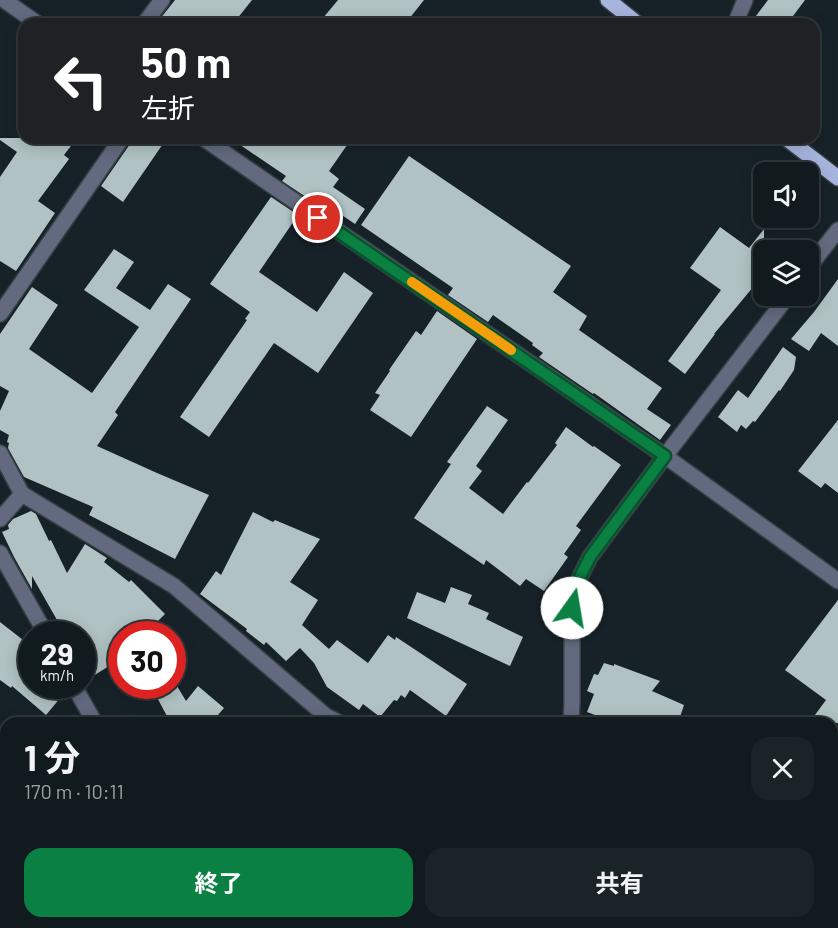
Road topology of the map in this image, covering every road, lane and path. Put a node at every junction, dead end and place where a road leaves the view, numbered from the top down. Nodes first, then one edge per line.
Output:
1 (4, 0) edge
2 (162, 0) edge
3 (608, 0) edge
4 (746, 0) edge
5 (30, 18) edge
6 (148, 18) edge
7 (630, 18) edge
8 (738, 18) edge
9 (118, 144) edge
10 (212, 144) edge
11 (794, 144) edge
12 (838, 178) edge
13 (838, 230) edge
14 (819, 254) edge
15 (780, 306) edge
16 (0, 314) edge
17 (0, 453) edge
18 (665, 456) junction
19 (22, 494) junction
20 (0, 519) edge
21 (0, 553) edge
22 (838, 580) edge
23 (39, 621) edge
24 (81, 699) edge
25 (92, 717) edge
26 (328, 717) edge
27 (571, 717) edge

1 - 5 street
2 - 6 street
3 - 7 main road
4 - 8 street
9 - 16 street
10 - 18 street
11 - 12 main road
13 - 14 street
15 - 18 street
17 - 19 street
18 - 22 street
18 - 27 street
19 - 20 street
19 - 26 street
21 - 23 street
24 - 25 street

